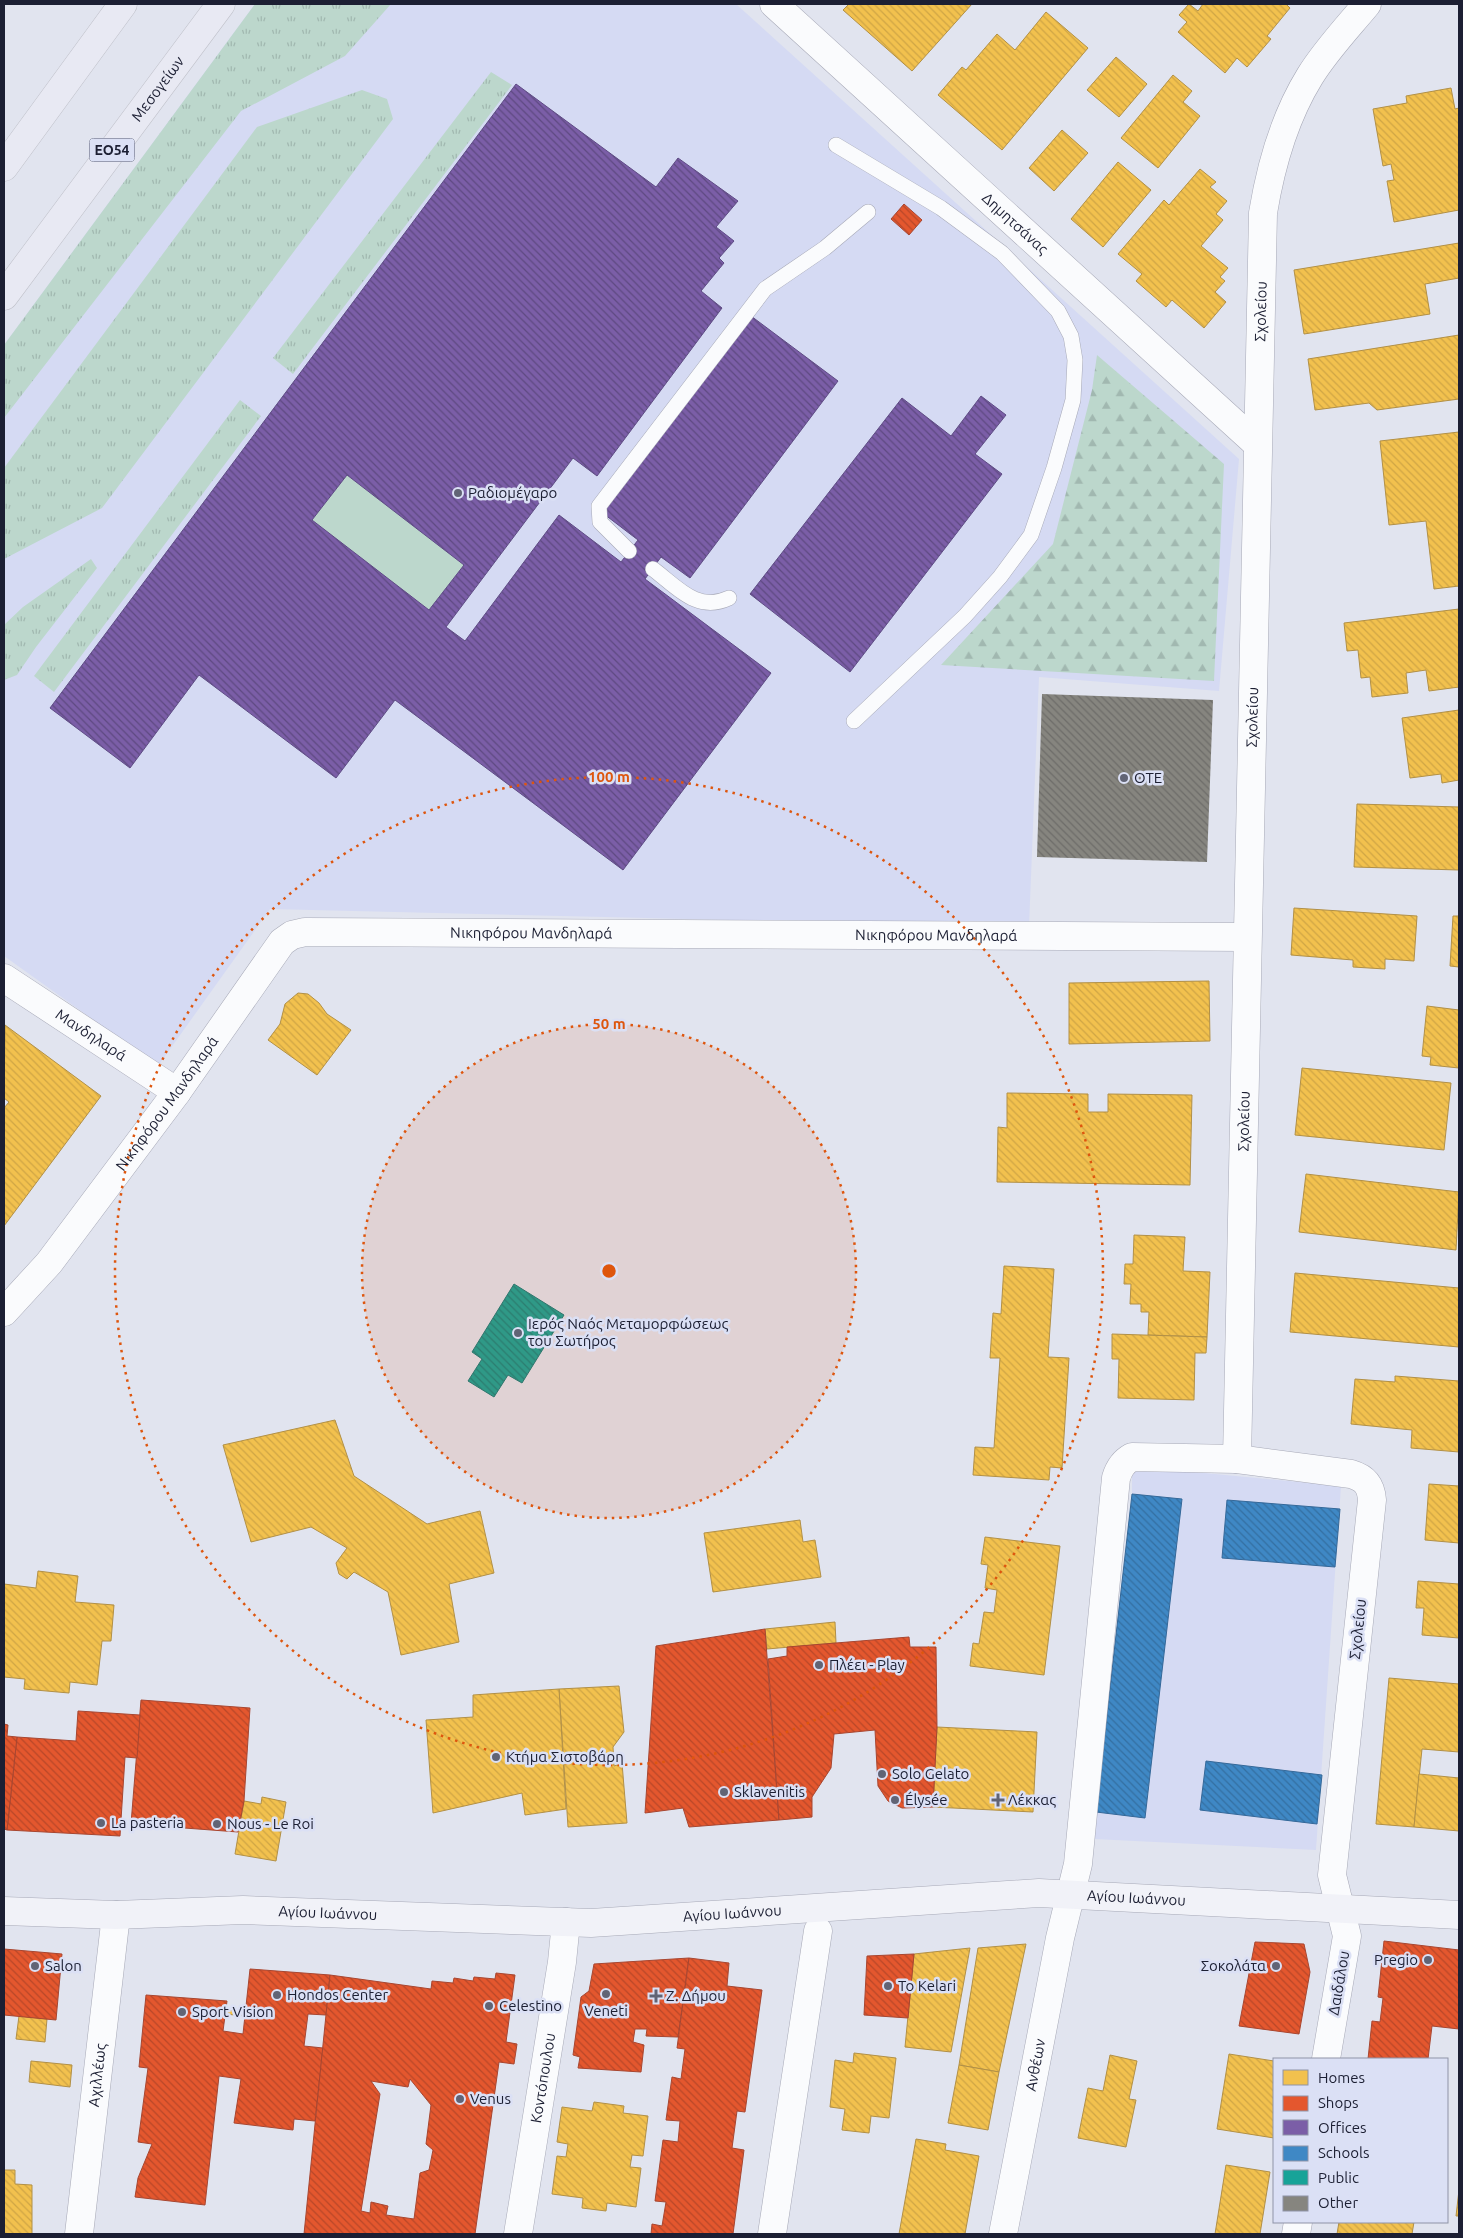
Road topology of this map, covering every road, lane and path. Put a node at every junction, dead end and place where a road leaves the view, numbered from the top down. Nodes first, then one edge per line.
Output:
1 (123, 4) edge
2 (221, 4) edge
3 (774, 4) edge
4 (1367, 4) edge
5 (836, 145) dead end
6 (4, 167) edge
7 (868, 212) dead end
8 (4, 296) edge
9 (1258, 444) junction
10 (629, 551) dead end
11 (653, 569) dead end
12 (730, 598) dead end
13 (854, 721) dead end
14 (1247, 938) junction
15 (4, 978) edge
16 (177, 1092) junction
17 (4, 1312) edge
18 (1237, 1459) junction
19 (1071, 1895) junction
20 (1340, 1908) junction
21 (4, 1911) edge
22 (116, 1915) junction
23 (1459, 1915) edge
24 (566, 1922) junction
25 (818, 1931) dead end
26 (1326, 2058) edge
27 (79, 2234) edge
28 (518, 2234) edge
29 (772, 2234) edge
30 (1003, 2234) edge

1 - 6 main road
2 - 8 main road, Μεσογείων / ΕΟ54
3 - 9 street, Δημητσάνας
4 - 9 street, Σχολείου
5 - 13 lane
7 - 10 lane
9 - 14 street, Σχολείου
11 - 12 lane
14 - 16 street, Νικηφόρου Μανδηλαρά
14 - 18 street, Σχολείου
15 - 16 street, Μανδηλαρά
16 - 17 street, Νικηφόρου Μανδηλαρά
18 - 19 street, Σχολείου
18 - 20 street, Σχολείου
19 - 20 street, Αγίου Ιωάννου
19 - 24 street, Αγίου Ιωάννου
19 - 30 street, Ανθέων
20 - 23 street, Αγίου Ιωάννου
20 - 26 street, Δαιδάλου
21 - 22 street, Αγίου Ιωάννου
22 - 24 street, Αγίου Ιωάννου
22 - 27 street, Αχιλλέως
24 - 28 street, Κοντόπουλου
25 - 29 street

